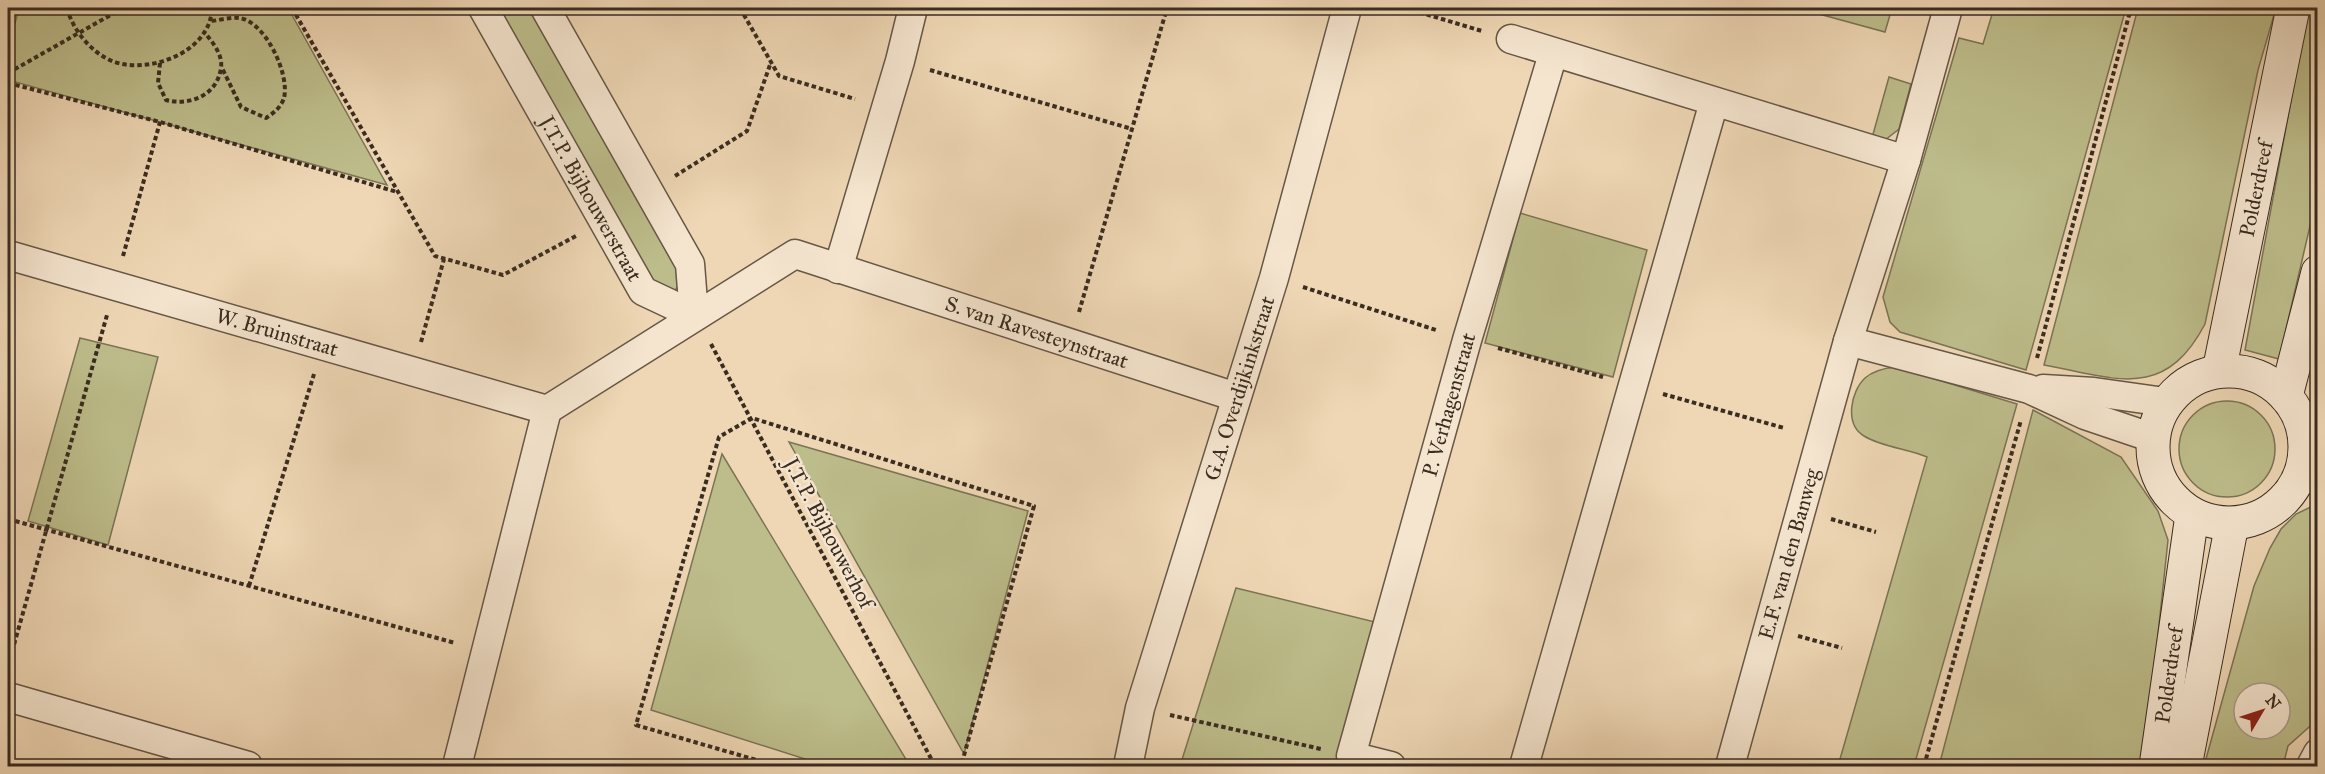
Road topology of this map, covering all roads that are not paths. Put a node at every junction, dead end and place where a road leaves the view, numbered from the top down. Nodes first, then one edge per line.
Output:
1 (483, 8) edge
2 (545, 8) edge
3 (913, 8) edge
4 (1347, 8) edge
5 (1948, 8) edge
6 (2293, 8) edge
7 (1510, 39) road end
8 (1553, 54) junction
9 (1714, 102) junction
10 (1906, 160) junction
11 (8, 255) edge
12 (838, 269) junction
13 (2318, 272) edge
14 (694, 315) junction
15 (1848, 341) junction
16 (2219, 371) junction
17 (2029, 389) junction
18 (2286, 396) junction
19 (1236, 397) junction
20 (2165, 402) junction
21 (547, 410) junction
22 (2152, 438) junction
23 (2310, 463) edge
24 (2192, 514) junction
25 (2232, 524) junction
26 (8, 697) edge
27 (2318, 753) edge
28 (248, 766) edge
29 (457, 766) edge
30 (1128, 766) edge
31 (1390, 766) edge
32 (1524, 766) edge
33 (1730, 766) edge
34 (2156, 766) edge
35 (2185, 766) edge
36 (2311, 766) edge

1 - 14 street, J.T.P. Bijhouwerstraat
2 - 14 street
3 - 12 street
4 - 19 street, G.A. Overdijkinkstraat
5 - 10 street, E.F. van den Banweg
6 - 16 main road, Polderdreef
7 - 8 street
8 - 9 street
8 - 31 street, P. Verhagenstraat
9 - 10 street
9 - 32 street
10 - 15 street, E.F. van den Banweg
11 - 21 street, W. Bruinstraat
12 - 14 street, S. van Ravesteynstraat
12 - 19 street, S. van Ravesteynstraat
13 - 18 main road
14 - 21 street
15 - 17 street
15 - 33 street, E.F. van den Banweg
16 - 18 main road
16 - 20 main road
17 - 20 street
17 - 22 street
18 - 23 main road
19 - 30 street, G.A. Overdijkinkstraat
20 - 22 main road
21 - 29 street
22 - 24 main road
23 - 25 main road
24 - 25 main road
24 - 34 main road, Polderdreef
25 - 35 main road, Polderdreef
26 - 28 street
27 - 36 street

